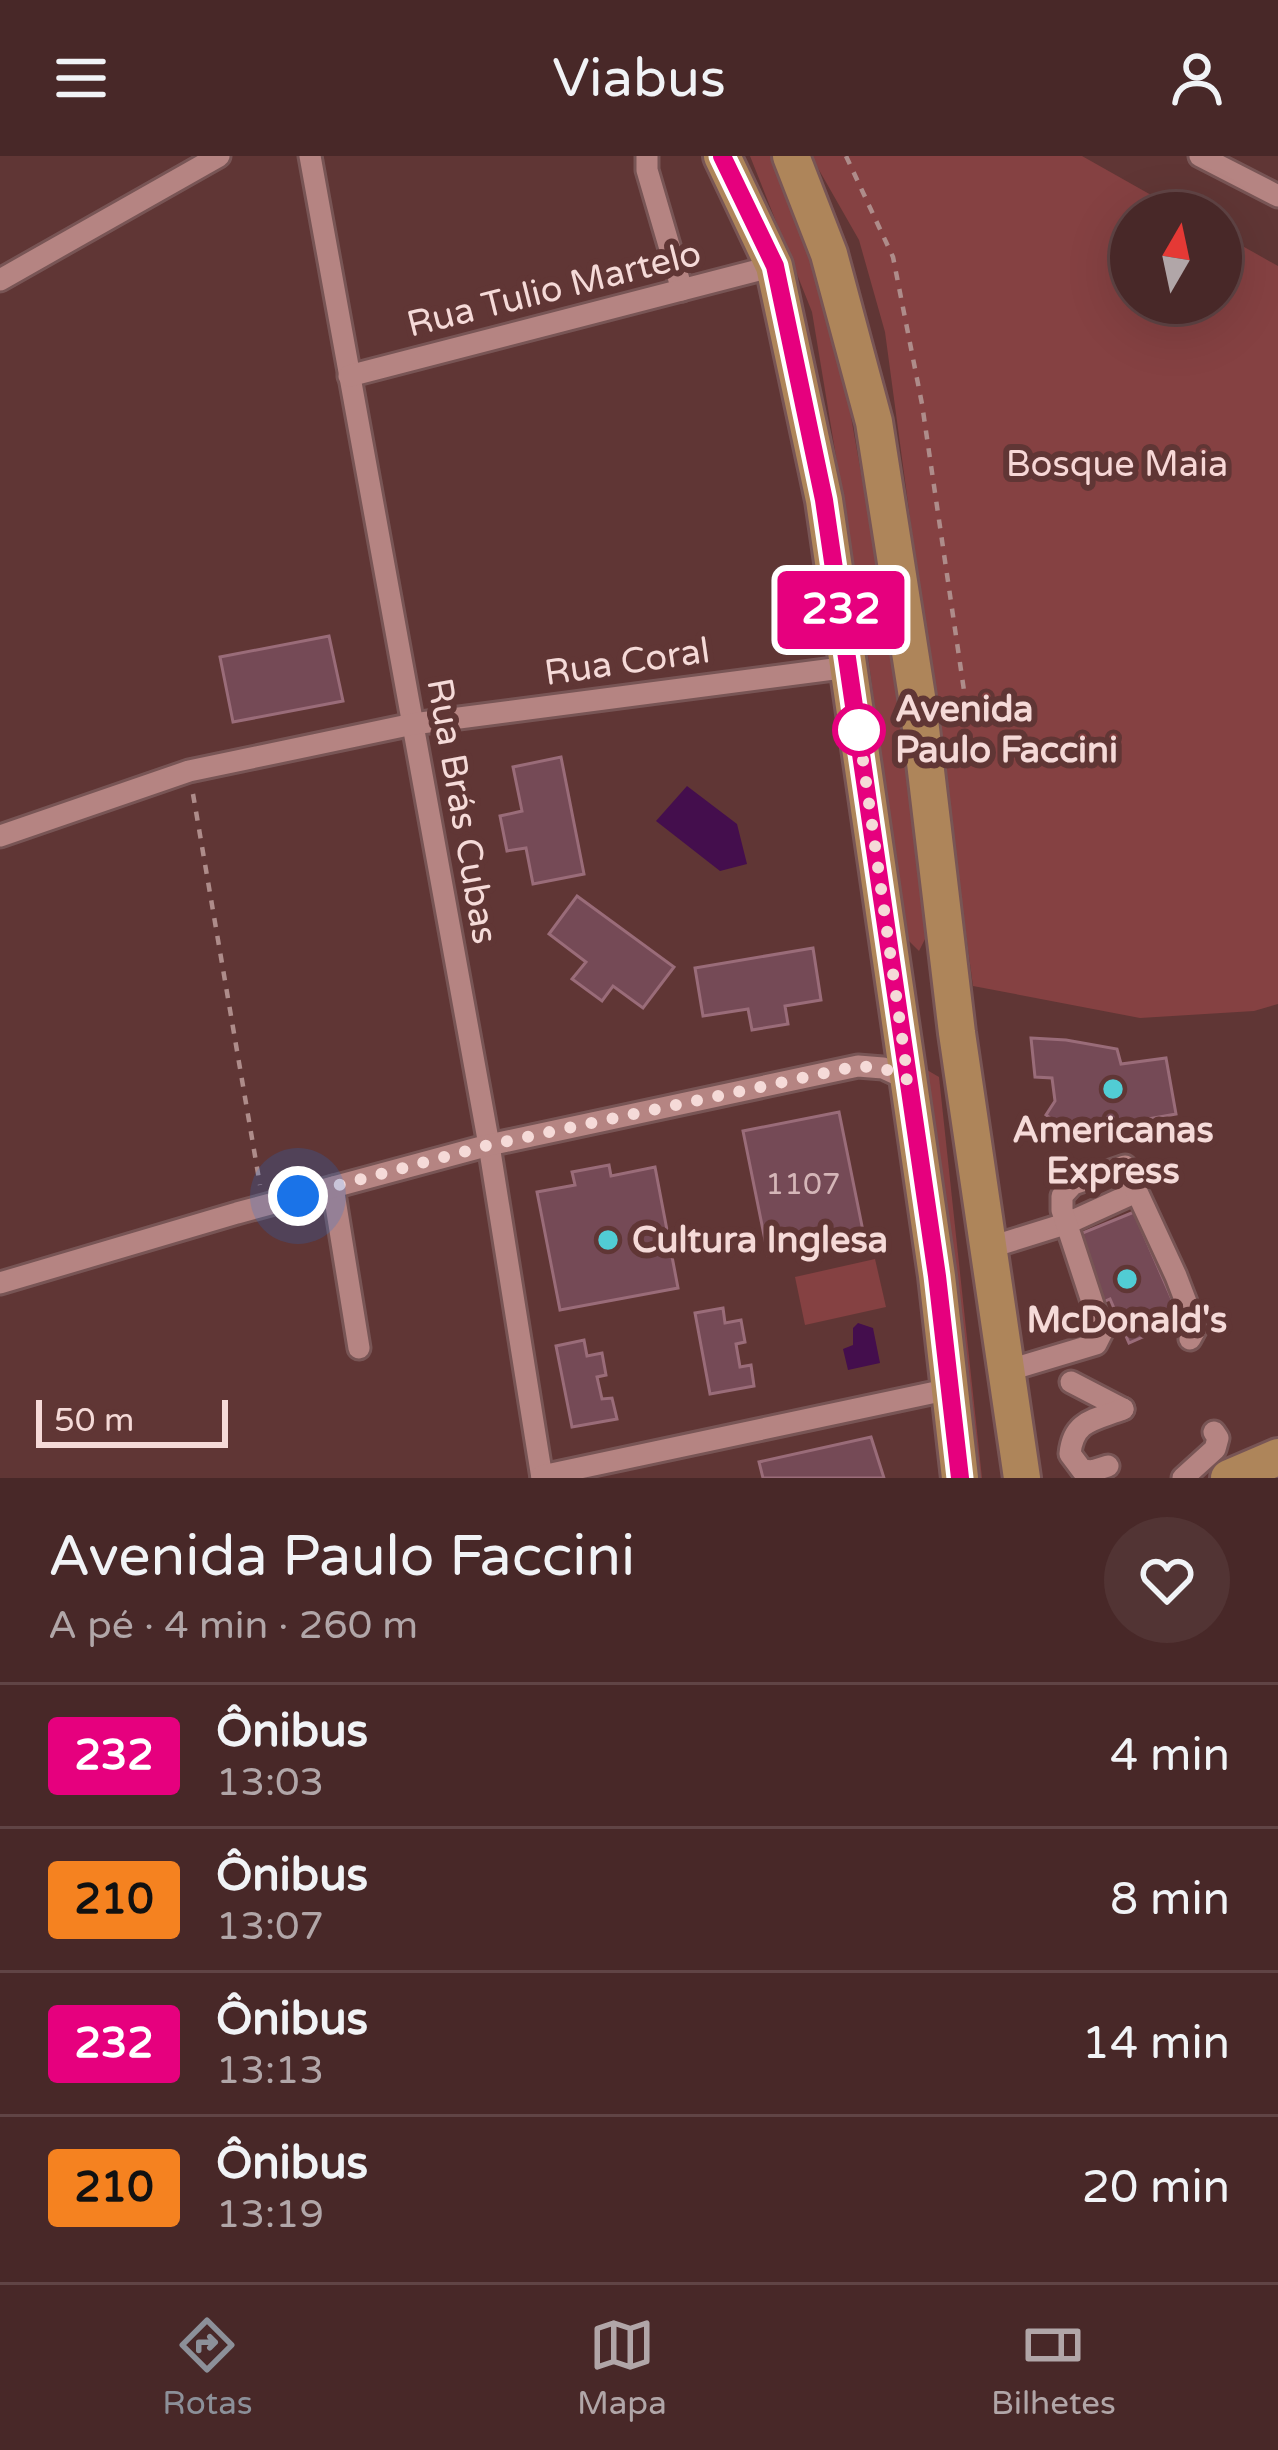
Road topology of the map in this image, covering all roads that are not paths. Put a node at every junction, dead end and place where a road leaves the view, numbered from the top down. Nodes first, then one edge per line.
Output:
1 (219, 156) edge
2 (310, 156) edge
3 (647, 156) edge
4 (722, 156) edge
5 (791, 156) edge
6 (1200, 156) edge
7 (1278, 196) edge
8 (775, 266) junction
9 (2, 273) edge
10 (682, 290) junction
11 (349, 376) junction
12 (849, 667) junction
13 (413, 724) junction
14 (0, 836) edge
15 (957, 1033) junction
16 (903, 1040) junction
17 (908, 1080) junction
18 (489, 1145) junction
19 (332, 1187) junction
20 (1136, 1192) junction
21 (1068, 1223) junction
22 (988, 1248) junction
23 (0, 1282) edge
24 (1190, 1340) dead end
25 (358, 1348) dead end
26 (1006, 1371) junction
27 (1071, 1382) dead end
28 (950, 1389) junction
29 (1214, 1432) dead end
30 (1278, 1457) edge
31 (1108, 1466) dead end
32 (1022, 1475) edge
33 (542, 1477) edge
34 (960, 1478) edge
35 (1183, 1478) edge
36 (1229, 1478) edge

1 - 9 street
2 - 11 street, Rua Brás Cubas
3 - 10 street
4 - 8 main road
5 - 15 main road
6 - 7 street
8 - 10 street, Rua Tulio Martelo
8 - 12 main road
10 - 11 street, Rua Tulio Martelo
11 - 13 street, Rua Brás Cubas
12 - 13 street, Rua Coral
12 - 16 main road
13 - 14 street, Rua Coral
13 - 18 street, Rua Brás Cubas
15 - 16 main road
15 - 22 main road
16 - 17 main road
17 - 18 street
17 - 28 main road
18 - 19 street
18 - 33 street, Rua Brás Cubas
19 - 23 street
19 - 25 street
20 - 21 street
20 - 21 street
20 - 24 street
21 - 22 street
21 - 26 street
22 - 26 main road
26 - 32 main road
27 - 31 street
28 - 33 street
28 - 34 main road
29 - 35 street
30 - 36 main road

